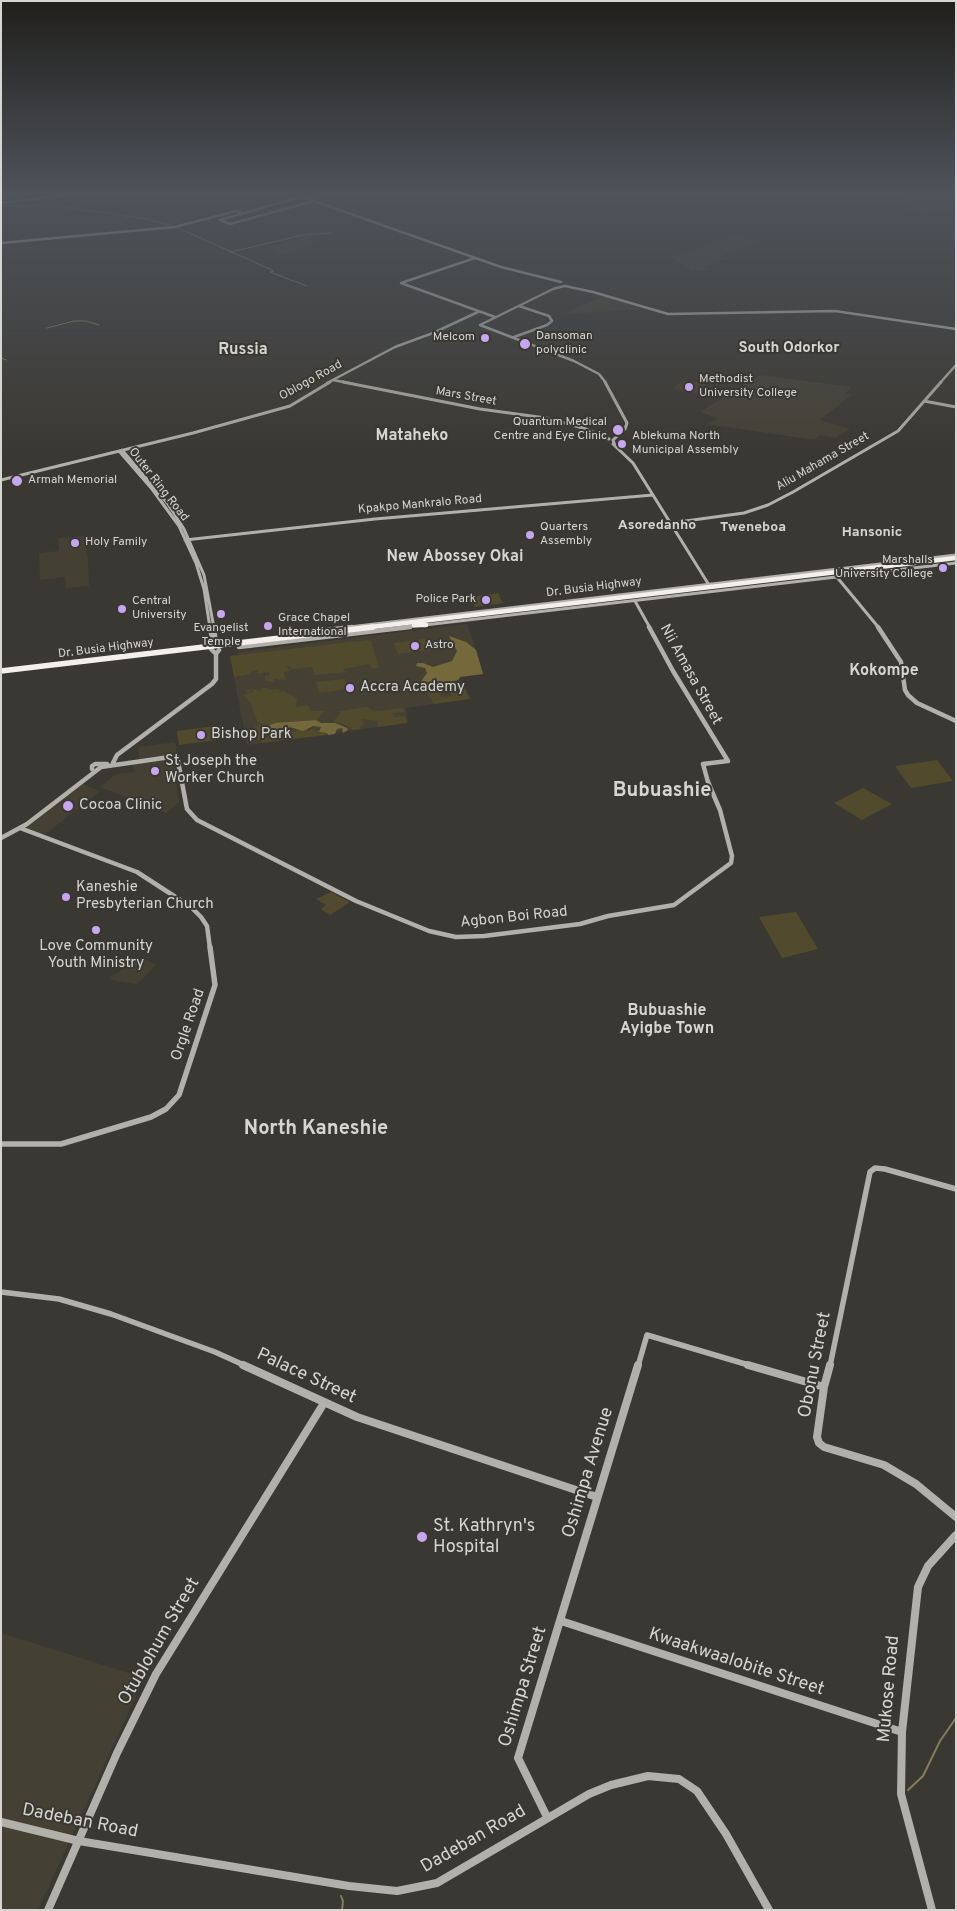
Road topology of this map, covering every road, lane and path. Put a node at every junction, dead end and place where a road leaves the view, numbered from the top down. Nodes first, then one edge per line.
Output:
1 (403, 284) edge
2 (557, 284) joint
3 (570, 284) joint
4 (564, 286) junction
5 (576, 287) junction
6 (553, 289) junction
7 (519, 306) junction
8 (478, 312) junction
9 (495, 317) junction
10 (956, 329) edge
11 (513, 337) junction
12 (956, 365) edge
13 (333, 380) junction
14 (924, 401) junction
15 (956, 407) edge
16 (610, 440) junction
17 (121, 451) junction
18 (1, 480) edge
19 (652, 495) junction
20 (670, 524) junction
21 (187, 540) junction
22 (956, 559) edge
23 (917, 564) junction
24 (820, 573) junction
25 (833, 574) junction
26 (791, 575) junction
27 (710, 586) junction
28 (725, 589) junction
29 (613, 597) junction
30 (635, 600) junction
31 (407, 625) junction
32 (426, 625) junction
33 (340, 632) junction
34 (319, 634) junction
35 (278, 637) junction
36 (250, 641) junction
37 (237, 645) junction
38 (213, 647) junction
39 (1, 673) edge
40 (956, 721) edge
41 (113, 763) junction
42 (123, 763) junction
43 (100, 767) junction
44 (89, 777) junction
45 (20, 828) junction
46 (1, 838) edge
47 (674, 905) joint
48 (1, 1144) edge
49 (956, 1183) edge
50 (953, 1188) edge
51 (1, 1292) edge
52 (824, 1388) junction
53 (324, 1403) junction
54 (597, 1497) junction
55 (956, 1517) edge
56 (956, 1535) edge
57 (561, 1621) junction
58 (902, 1732) junction
59 (547, 1817) junction
60 (1, 1822) edge
61 (79, 1841) junction
62 (48, 1910) edge
63 (769, 1910) edge
64 (932, 1910) edge

1 - 8 street
2 - 4 street
2 - 6 street
3 - 4 street
3 - 5 street
4 - 5 street
4 - 6 street
5 - 10 street
6 - 7 street
7 - 9 street
7 - 11 street
8 - 9 street
8 - 13 street, Oblogo Road
9 - 11 street
11 - 16 street
12 - 14 street, Aliu Mahama Street
13 - 16 street, Mars Street
13 - 17 street, Oblogo Road
14 - 15 street
14 - 20 street, Aliu Mahama Street
16 - 19 street, Mars Street
17 - 18 street, Oblogo Road
17 - 21 street, Outer Ring Road
19 - 20 street, Mars Street
19 - 21 street, Kpakpo Mankralo Road
20 - 27 street, Mars Street
21 - 38 street, Outer Ring Road
22 - 23 highway, Dr. Busia Highway
22 - 25 street, Dr. Busia Highway
22 - 26 street, Dr. Busia Highway
23 - 25 highway, Dr. Busia Highway
23 - 25 highway, Dr. Busia Highway
24 - 25 highway, Dr. Busia Highway
24 - 26 highway
24 - 27 highway, Dr. Busia Highway
25 - 28 highway, Dr. Busia Highway
25 - 40 street
26 - 27 street, Dr. Busia Highway
27 - 28 highway, Dr. Busia Highway
27 - 29 highway, Dr. Busia Highway
27 - 31 highway, Dr. Busia Highway
28 - 30 street, Dr. Busia Highway
29 - 33 highway, Dr. Busia Highway
29 - 35 street, Dr. Busia Highway
30 - 32 street, Dr. Busia Highway
30 - 47 street, Nii Amasa Street
31 - 32 highway
31 - 33 highway, Dr. Busia Highway
32 - 37 street, Dr. Busia Highway
33 - 34 highway, Dr. Busia Highway
34 - 35 highway, Dr. Busia Highway
34 - 37 highway, Dr. Busia Highway
35 - 36 highway, Dr. Busia Highway
35 - 37 street, Dr. Busia Highway
36 - 37 highway, Dr. Busia Highway
36 - 38 highway
37 - 38 highway, Dr. Busia Highway
37 - 38 highway, Dr. Busia Highway
38 - 39 highway, Dr. Busia Highway
38 - 39 highway, Dr. Busia Highway
38 - 41 street, Outer Ring Road
41 - 42 street
41 - 43 street
42 - 43 street
42 - 47 street, Agbon Boi Road
43 - 44 street
43 - 44 street
44 - 45 street
45 - 46 street
45 - 48 street, Orgle Road
49 - 50 street
50 - 52 street, Obonu Street
51 - 53 street, Palace Street
52 - 54 street, Oshimpa Avenue
52 - 55 street, Obonu Street
53 - 54 street, Palace Street
53 - 61 street, Otublohum Street
54 - 57 street, Oshimpa Avenue
56 - 58 street, Mukose Road
57 - 58 street, Kwaakwaalobite Street
57 - 59 street, Oshimpa Street
58 - 64 street, Mukose Road
59 - 61 street, Dadeban Road
59 - 63 street, Dadeban Road
60 - 61 street, Dadeban Road
61 - 62 street, Otublohum Street

